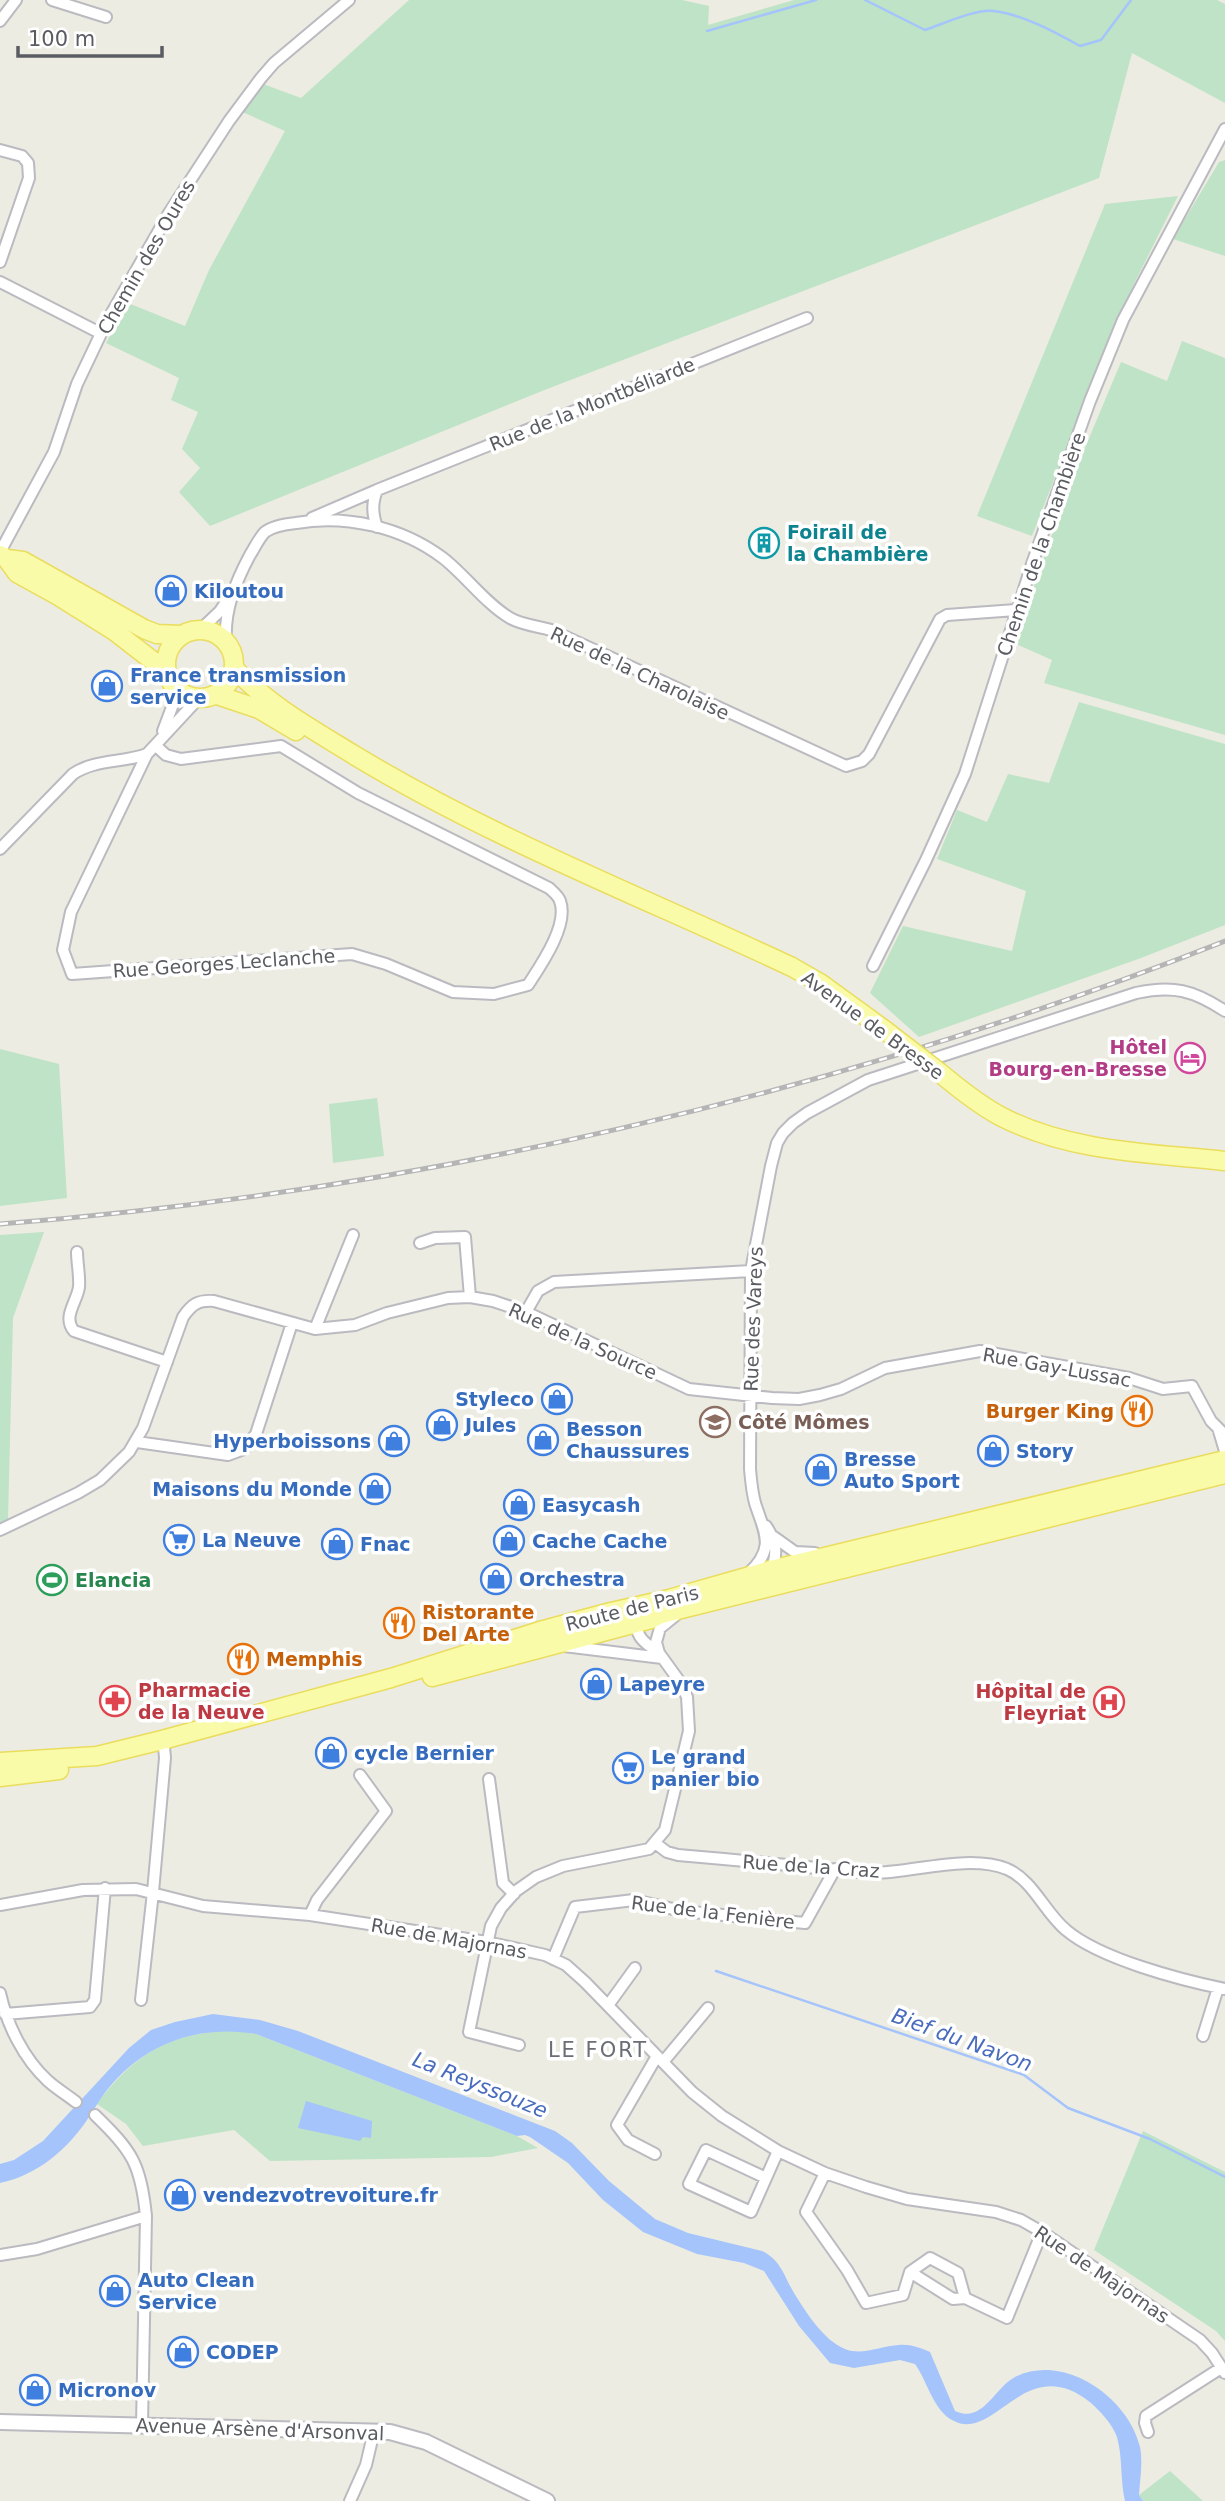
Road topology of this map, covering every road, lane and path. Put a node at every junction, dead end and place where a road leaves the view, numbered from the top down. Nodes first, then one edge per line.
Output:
1 (16, 0) edge
2 (52, 0) edge
3 (349, 0) edge
4 (106, 17) dead end
5 (0, 21) edge
6 (1225, 129) edge
7 (0, 150) edge
8 (0, 262) edge
9 (0, 282) edge
10 (807, 318) dead end
11 (100, 333) junction
12 (377, 490) junction
13 (306, 521) junction
14 (377, 527) junction
15 (2, 555) edge
16 (235, 588) junction
17 (1016, 610) junction
18 (200, 630) junction
19 (181, 635) junction
20 (226, 641) junction
21 (234, 668) junction
22 (170, 679) junction
23 (217, 695) junction
24 (198, 699) junction
25 (156, 746) junction
26 (147, 754) junction
27 (380, 771) junction
28 (0, 849) edge
29 (873, 966) dead end
30 (1225, 1011) edge
31 (1225, 1161) edge
32 (353, 1235) dead end
33 (420, 1243) dead end
34 (76, 1252) dead end
35 (751, 1271) junction
36 (470, 1297) junction
37 (526, 1312) junction
38 (292, 1323) junction
39 (315, 1329) junction
40 (167, 1362) junction
41 (750, 1396) junction
42 (1222, 1433) edge
43 (137, 1442) junction
44 (1225, 1451) edge
45 (1225, 1460) edge
46 (1225, 1474) edge
47 (763, 1521) junction
48 (0, 1531) edge
49 (774, 1536) junction
50 (860, 1548) junction
51 (766, 1549) junction
52 (771, 1570) junction
53 (789, 1582) junction
54 (742, 1587) junction
55 (669, 1599) junction
56 (689, 1607) junction
57 (611, 1612) junction
58 (636, 1623) junction
59 (554, 1645) junction
60 (659, 1651) junction
61 (164, 1747) junction
62 (0, 1762) edge
63 (360, 1775) dead end
64 (0, 1777) edge
65 (489, 1779) dead end
66 (655, 1843) junction
67 (835, 1869) junction
68 (105, 1888) junction
69 (153, 1892) junction
70 (514, 1894) junction
71 (0, 1905) edge
72 (310, 1915) junction
73 (487, 1942) junction
74 (553, 1959) junction
75 (635, 1969) dead end
76 (1221, 1988) edge
77 (0, 1993) edge
78 (141, 2000) dead end
79 (609, 2004) junction
80 (708, 2008) dead end
81 (5, 2014) junction
82 (1203, 2036) dead end
83 (519, 2045) dead end
84 (660, 2059) junction
85 (76, 2102) dead end
86 (95, 2115) dead end
87 (778, 2151) junction
88 (655, 2154) dead end
89 (825, 2173) junction
90 (766, 2178) junction
91 (146, 2216) junction
92 (1042, 2232) junction
93 (0, 2256) edge
94 (910, 2272) junction
95 (965, 2298) junction
96 (1223, 2371) edge
97 (0, 2422) edge
98 (142, 2425) junction
99 (374, 2431) junction
100 (1148, 2432) dead end
101 (349, 2501) edge
102 (547, 2501) edge

1 - 5 street
2 - 4 street
3 - 11 street, Chemin des Oures
6 - 17 street, Chemin de la Chambière
7 - 8 street
9 - 11 street
10 - 12 street, Rue de la Montbéliarde
11 - 15 street, Chemin des Oures
12 - 13 street, Rue de la Montbéliarde
12 - 14 street
13 - 14 street, Rue de la Charolaise
13 - 16 street, Rue de la Charolaise
14 - 17 street, Rue de la Charolaise
15 - 19 main road
15 - 22 main road
16 - 18 street
16 - 20 street
17 - 29 street, Chemin de la Chambière
18 - 19 main road
18 - 20 main road
19 - 22 main road
20 - 21 main road
21 - 23 main road
21 - 27 main road, Avenue de Bresse
22 - 24 main road
22 - 25 street
23 - 24 main road
23 - 27 main road, Avenue de Bresse
24 - 25 street
25 - 26 street
25 - 26 street, Rue Georges Leclanche
26 - 28 street
27 - 31 main road, Avenue de Bresse, bridge
30 - 35 street, Rue des Vareys
32 - 39 street
33 - 36 street
34 - 40 street
35 - 37 street
35 - 41 street, Rue des Vareys
36 - 37 street, Rue de la Source
36 - 39 street, Rue de la Source
37 - 41 street, Rue de la Source
38 - 39 street, Rue de la Source
38 - 40 street, Rue de la Source
38 - 43 street
40 - 43 street, Rue de la Source
41 - 42 street, Rue Gay-Lussac
41 - 47 street, Rue des Vareys
42 - 44 street, Rue Gay-Lussac
43 - 48 street, Rue de la Source
45 - 50 main road, Route de Paris
46 - 53 main road, Route de Paris
47 - 49 street, Rue des Vareys
47 - 51 street, Rue des Vareys
49 - 50 street, Rue des Vareys
49 - 52 street
50 - 52 main road, Route de Paris
51 - 52 street, Rue des Vareys
51 - 54 street
52 - 53 street
52 - 54 main road, Route de Paris
53 - 54 main road, Route de Paris
54 - 55 main road, Route de Paris
54 - 56 main road, Route de Paris
55 - 57 main road, Route de Paris
55 - 58 street
56 - 58 main road, Route de Paris
56 - 60 street
57 - 58 street
57 - 62 main road, Route de Paris
58 - 59 main road, Route de Paris
58 - 60 street
59 - 60 street
59 - 61 main road, Route de Paris
60 - 66 street
61 - 64 main road, Route de Paris
61 - 69 street
63 - 72 street
65 - 70 street
66 - 67 street, Rue de la Craz
66 - 70 street
67 - 74 street, Rue de la Fenière
67 - 76 street, Rue de la Craz
68 - 69 street, Rue de Majornas
68 - 71 street, Rue de Majornas
68 - 81 street
69 - 72 street, Rue de Majornas
69 - 78 street
70 - 73 street
72 - 73 street, Rue de Majornas
73 - 74 street, Rue de Majornas
73 - 83 street
74 - 79 street, Rue de Majornas
75 - 79 street
76 - 82 street
77 - 81 street
79 - 84 street, Rue de Majornas
80 - 84 street
81 - 85 street
84 - 87 street, Rue de Majornas
84 - 88 street
86 - 91 street
87 - 89 street, Rue de Majornas
87 - 90 street
89 - 92 street, Rue de Majornas
89 - 94 street
90 - 90 street
91 - 93 street
91 - 98 street
92 - 95 street
92 - 96 street, Rue de Majornas
94 - 95 street
94 - 95 street
96 - 100 street
97 - 98 street, Avenue Arsène d'Arsonval
98 - 99 street, Avenue Arsène d'Arsonval
99 - 101 street
99 - 102 street, Avenue Arsène d'Arsonval

